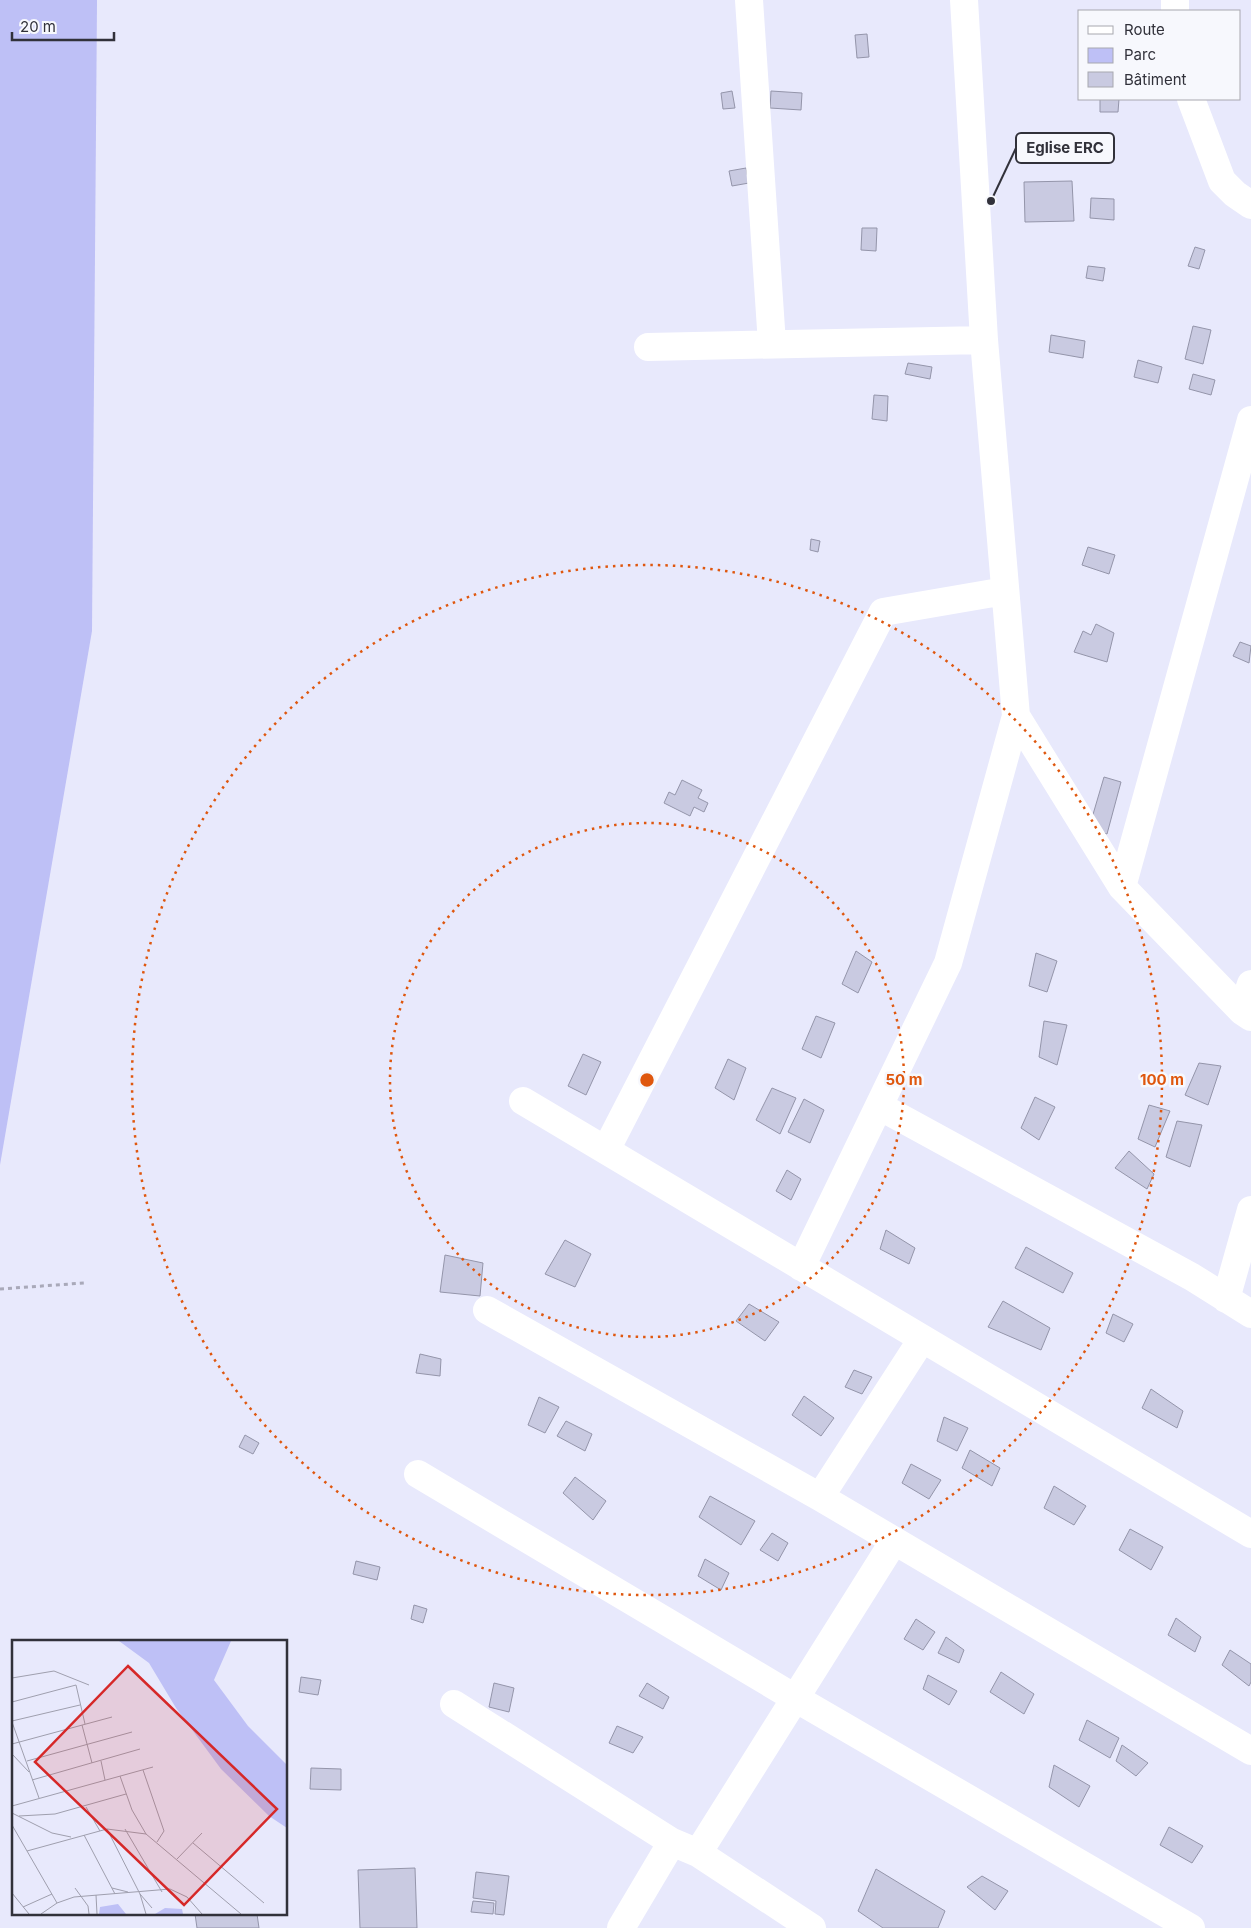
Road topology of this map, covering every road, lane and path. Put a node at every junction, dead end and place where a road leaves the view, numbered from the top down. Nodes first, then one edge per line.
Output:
1 (749, 0) edge
2 (964, 0) edge
3 (1191, 100) edge
4 (1251, 205) edge
5 (984, 340) junction
6 (772, 344) junction
7 (648, 347) dead end
8 (1251, 420) edge
9 (1005, 591) junction
10 (1016, 716) junction
11 (1122, 887) junction
12 (1251, 984) edge
13 (1246, 1014) edge
14 (523, 1101) dead end
15 (879, 1106) junction
16 (606, 1150) junction
17 (1251, 1210) edge
18 (801, 1267) junction
19 (84, 1283) dead end
20 (0, 1289) edge
21 (1226, 1299) junction
22 (487, 1310) dead end
23 (1251, 1314) edge
24 (922, 1339) junction
25 (418, 1474) dead end
26 (820, 1497) junction
27 (1251, 1534) edge
28 (894, 1541) junction
29 (795, 1698) junction
30 (454, 1704) dead end
31 (1251, 1750) edge
32 (672, 1842) junction
33 (698, 1853) junction
34 (621, 1928) edge
35 (812, 1928) edge
36 (1191, 1928) edge

1 - 6 street
2 - 5 street
3 - 4 street
5 - 6 street
5 - 9 street
6 - 7 street
8 - 11 street
9 - 10 street
9 - 16 street
10 - 11 street
10 - 15 street
11 - 13 street
12 - 13 street
14 - 16 street
15 - 18 street
15 - 21 street
16 - 18 street
17 - 21 street
18 - 24 street
19 - 20 path
21 - 23 street
22 - 26 street
24 - 26 street
24 - 27 street
25 - 29 street
26 - 28 street
28 - 29 street
28 - 31 street
29 - 33 street
29 - 36 street
30 - 32 street
32 - 33 street
32 - 34 street
33 - 35 street

